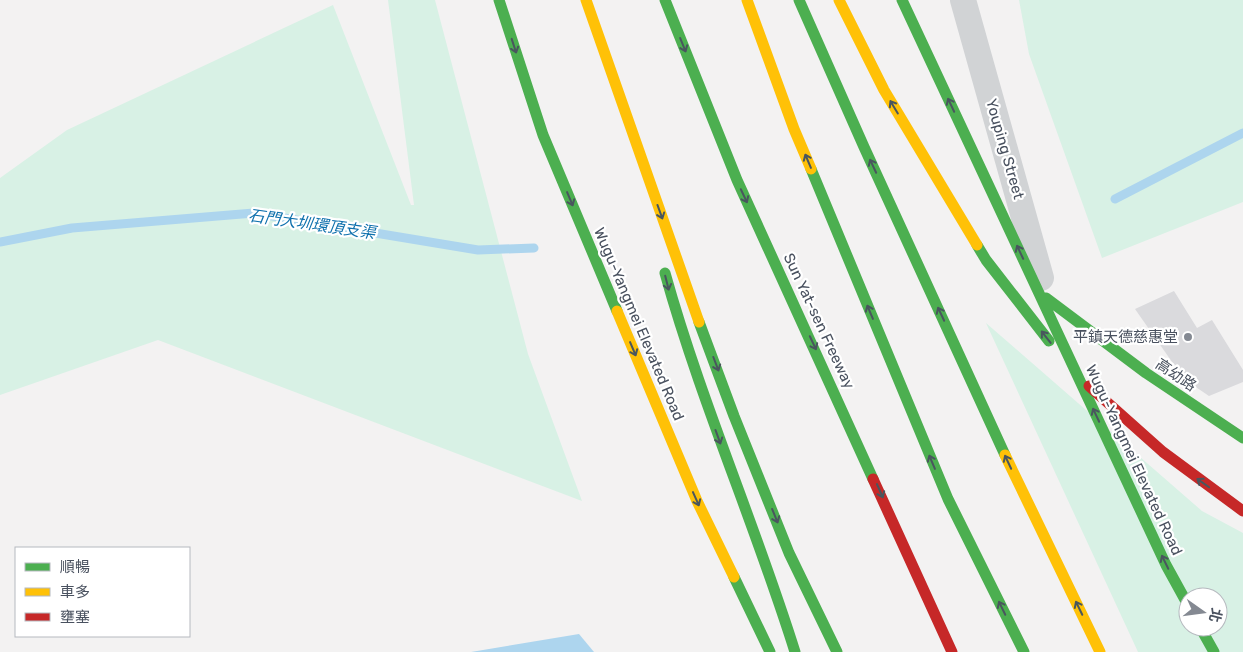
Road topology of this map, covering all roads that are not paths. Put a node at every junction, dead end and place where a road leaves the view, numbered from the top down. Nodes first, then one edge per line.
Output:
1 (499, 0) edge
2 (586, 0) edge
3 (665, 0) edge
4 (747, 0) edge
5 (799, 0) edge
6 (839, 0) edge
7 (902, 0) edge
8 (963, 0) edge
9 (620, 100) junction
10 (652, 221) dead end
11 (661, 258) dead end
12 (1046, 298) joint
13 (1243, 438) edge
14 (1243, 510) edge
15 (1178, 587) edge
16 (1206, 637) edge
17 (770, 652) edge
18 (795, 652) edge
19 (837, 652) edge
20 (952, 652) edge
21 (1024, 652) edge
22 (1100, 652) edge
23 (1214, 652) edge

1 -> 17 main road, Wugu-Yangmei Elevated Road
2 - 9 main road
3 -> 20 main road, Sun Yat-sen Freeway
21 -> 4 main road
22 -> 5 main road
14 -> 6 main road
15 -> 7 main road, Wugu-Yangmei Elevated Road
8 - 12 street, Youping Street
9 - 10 main road
9 -> 19 main road
11 -> 18 main road
12 - 13 main road, 高幼路
16 - 23 main road

